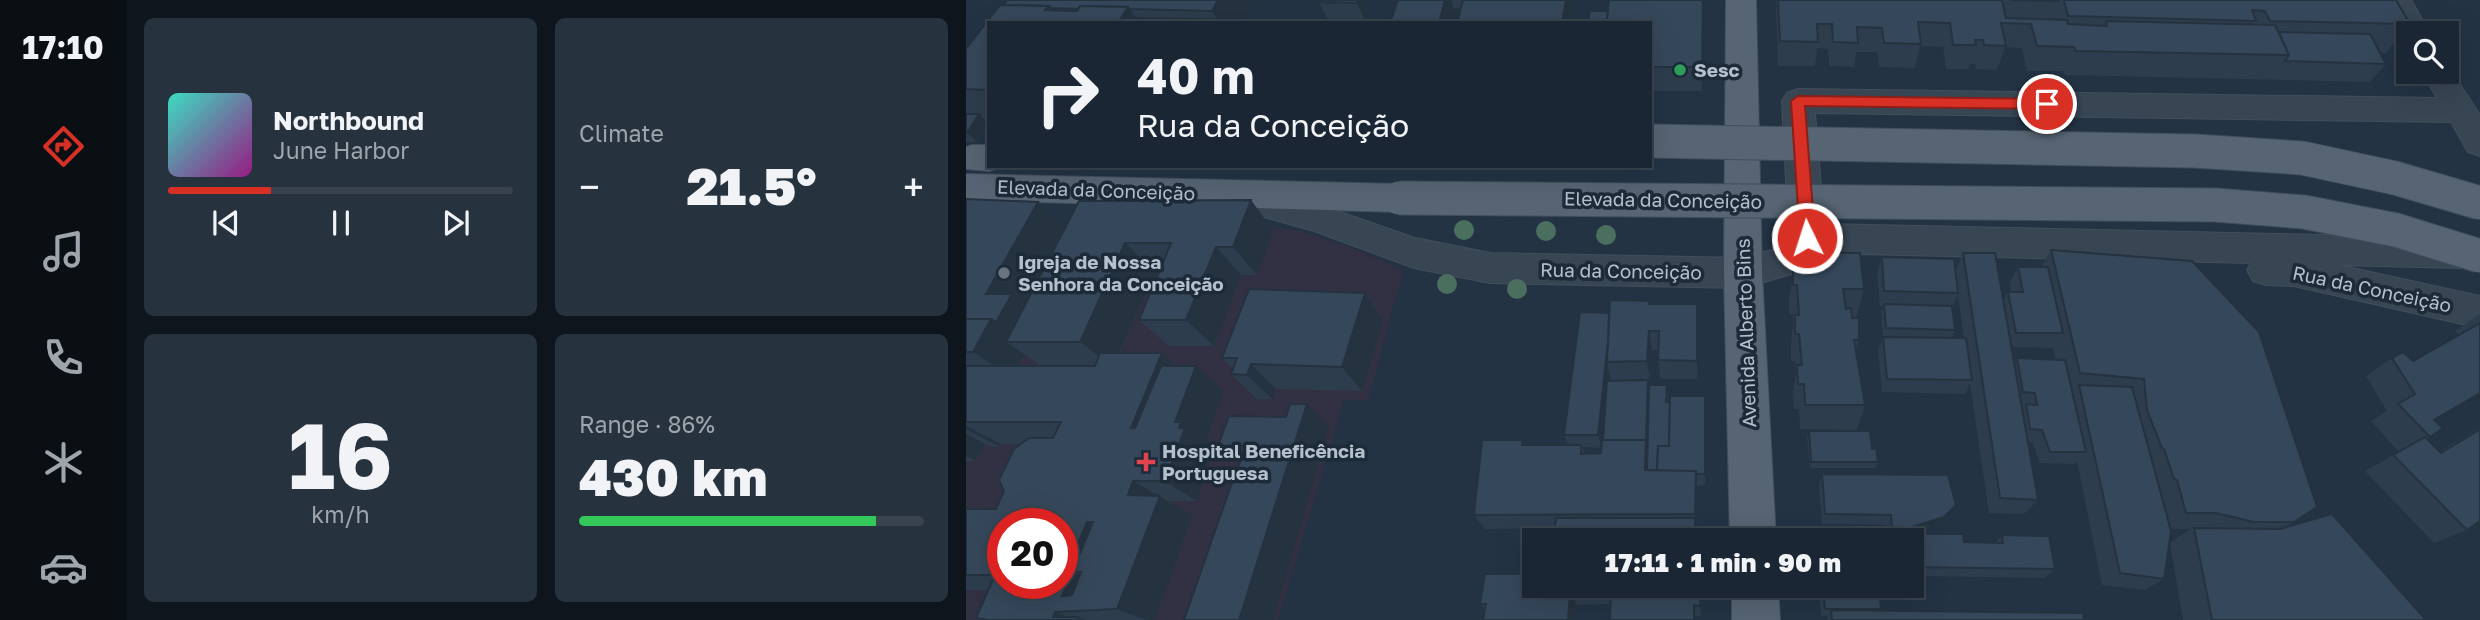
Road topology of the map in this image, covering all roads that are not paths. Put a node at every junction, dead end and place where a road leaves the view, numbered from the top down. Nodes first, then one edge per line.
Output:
1 (1741, 0) edge
2 (2396, 0) edge
3 (2408, 21) edge
4 (2445, 84) edge
5 (2471, 129) edge
6 (1652, 141) edge
7 (975, 167) edge
8 (1228, 194) junction
9 (2480, 203) edge
10 (2480, 255) edge
11 (1743, 273) junction
12 (2480, 312) edge
13 (1753, 528) edge
14 (1755, 598) edge
15 (1756, 620) edge

1 - 11 main road, Avenida Alberto Bins
2 - 3 street
4 - 5 street
5 - 10 street
6 - 9 main road, bridge
7 - 8 main road, Elevada da Conceição
8 - 10 main road, Elevada da Conceição, bridge
8 - 11 street, Rua da Conceição
11 - 12 street, Rua da Conceição
11 - 13 main road, Avenida Alberto Bins
14 - 15 main road

